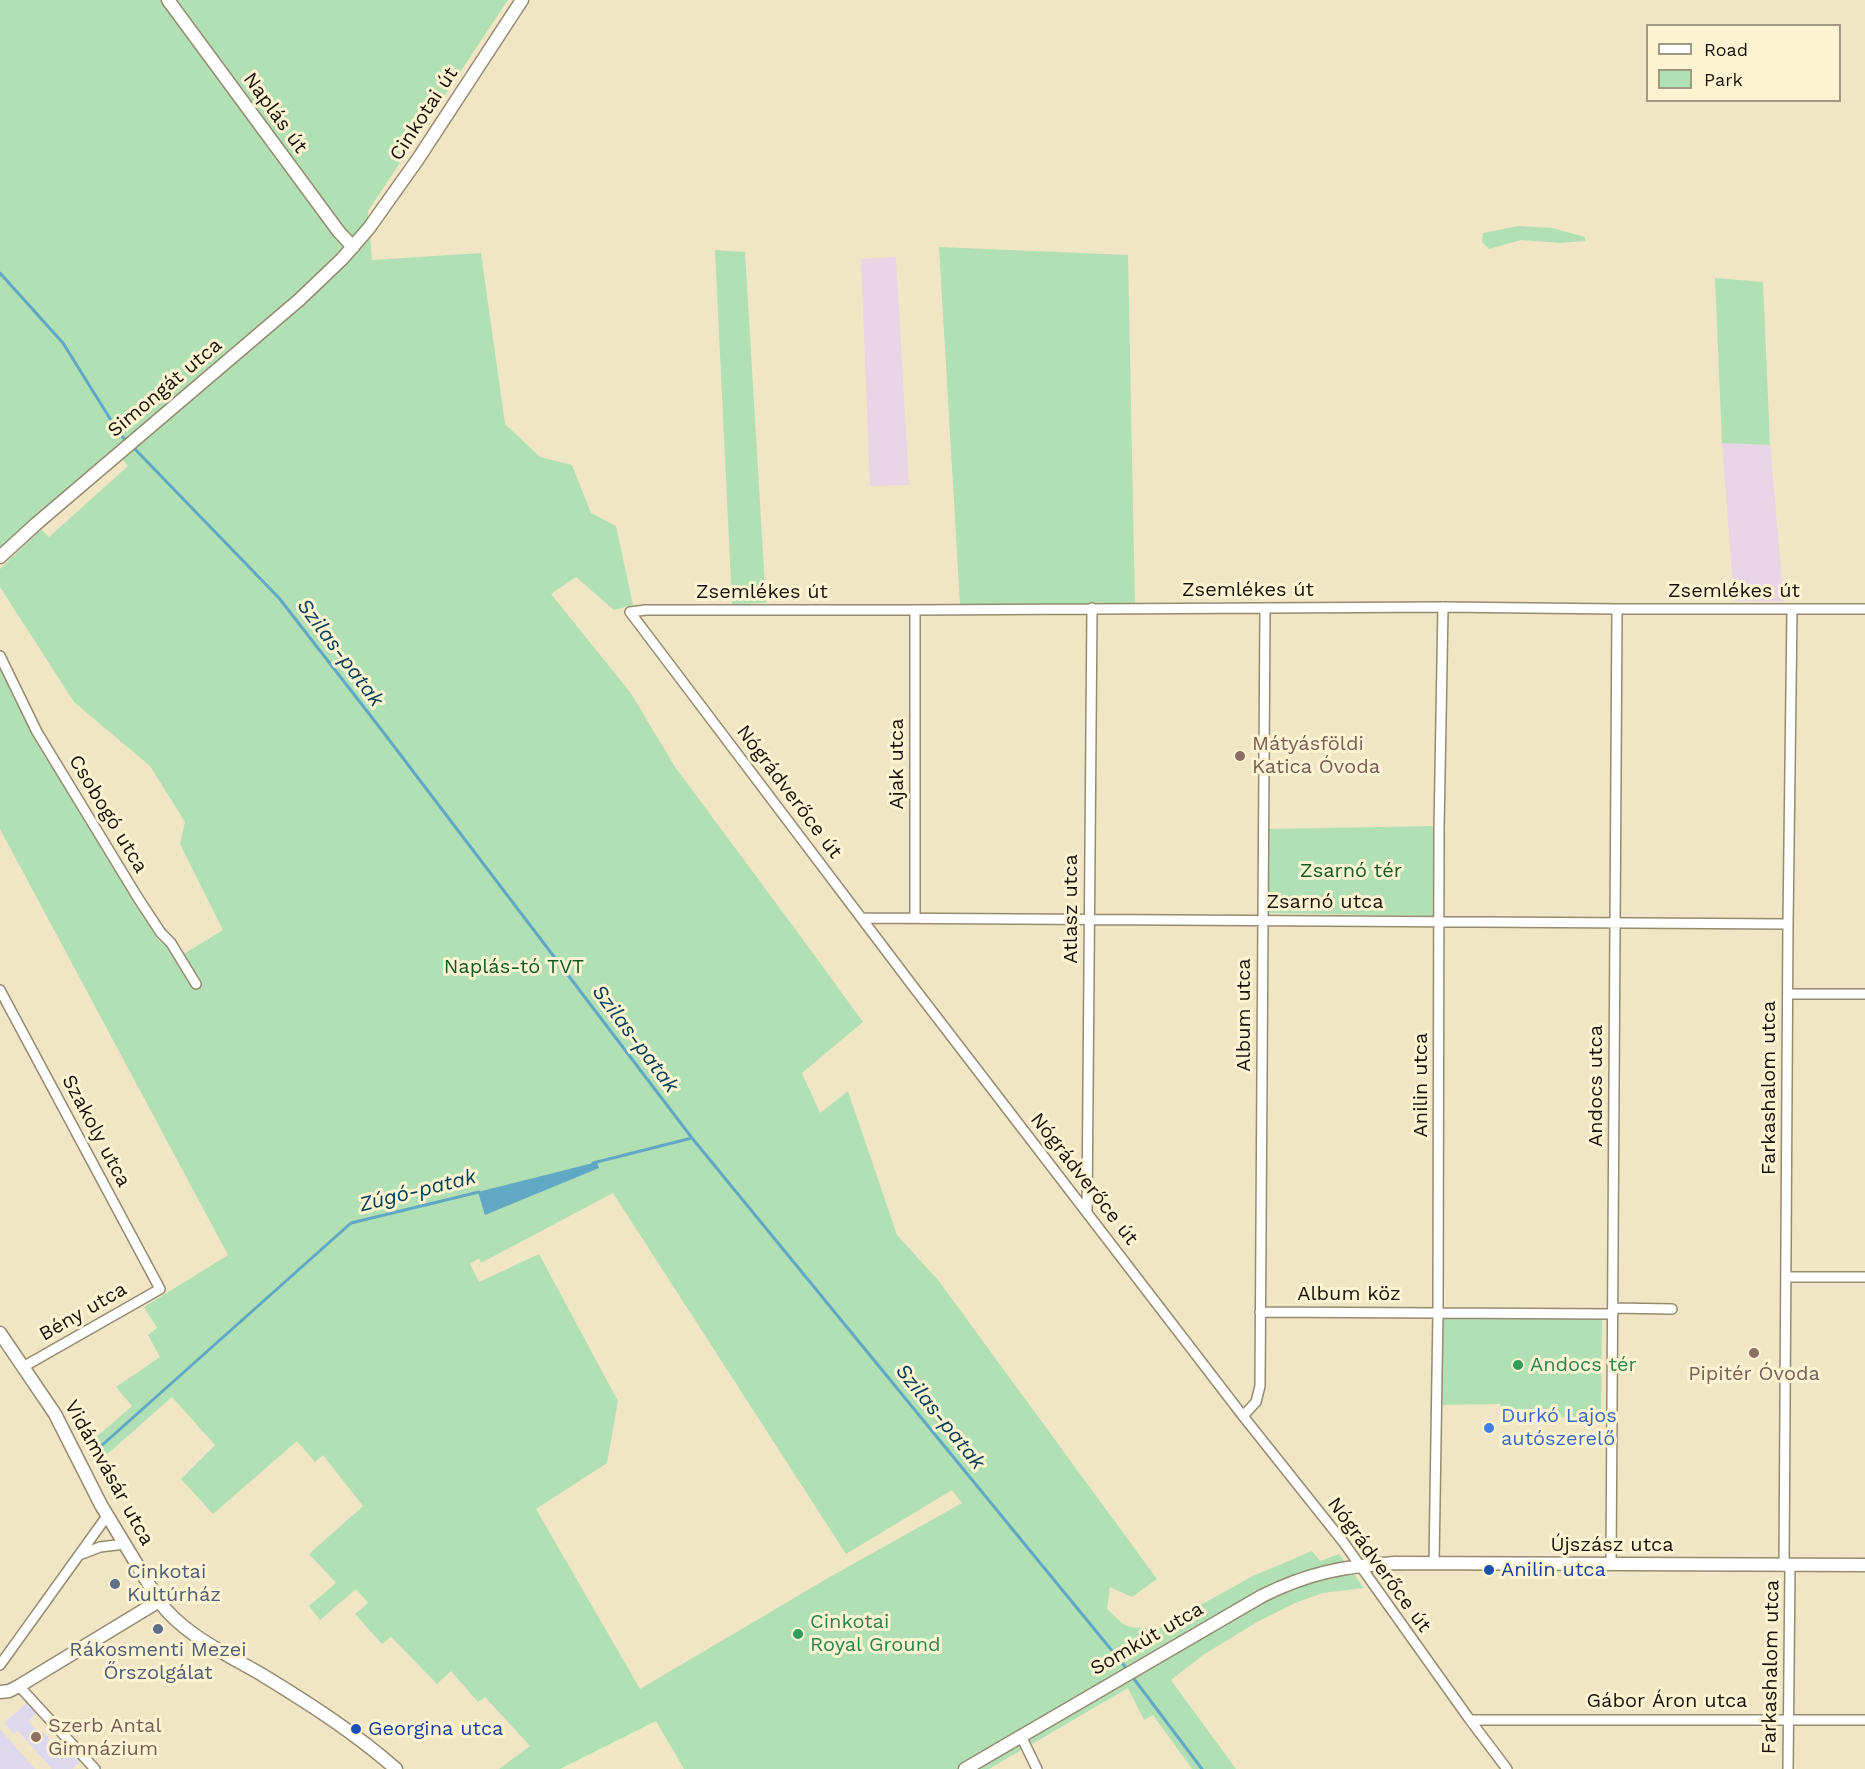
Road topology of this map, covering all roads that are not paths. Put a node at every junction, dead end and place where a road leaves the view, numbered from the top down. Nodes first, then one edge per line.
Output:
1 (168, 0) edge
2 (522, 0) edge
3 (353, 247) junction
4 (0, 557) edge
5 (1443, 607) junction
6 (1092, 608) junction
7 (1265, 608) junction
8 (1617, 609) junction
9 (1865, 609) edge
10 (915, 610) junction
11 (1792, 610) junction
12 (630, 612) joint
13 (0, 656) edge
14 (862, 918) junction
15 (915, 918) junction
16 (1089, 919) junction
17 (1262, 920) junction
18 (1440, 921) junction
19 (1615, 923) junction
20 (1788, 924) junction
21 (196, 984) dead end
22 (0, 990) edge
23 (1788, 994) junction
24 (1865, 994) edge
25 (1087, 1211) junction
26 (1786, 1277) junction
27 (1865, 1277) edge
28 (160, 1289) joint
29 (1672, 1310) dead end
30 (1613, 1311) junction
31 (1260, 1312) junction
32 (1437, 1312) junction
33 (0, 1334) edge
34 (23, 1367) junction
35 (1242, 1416) junction
36 (107, 1516) junction
37 (125, 1544) junction
38 (80, 1555) junction
39 (1434, 1563) junction
40 (1611, 1564) junction
41 (1358, 1565) junction
42 (1865, 1565) edge
43 (1787, 1566) junction
44 (159, 1601) junction
45 (0, 1665) edge
46 (19, 1686) junction
47 (0, 1692) edge
48 (1788, 1719) junction
49 (1470, 1720) junction
50 (1865, 1720) edge
51 (1021, 1736) junction
52 (95, 1769) edge
53 (396, 1769) edge
54 (965, 1769) edge
55 (1037, 1769) edge
56 (1507, 1769) edge
57 (1788, 1769) edge

1 - 3 street, Naplás út
2 - 3 street, Cinkotai út
3 - 4 street, Simongát utca
5 - 7 street, Zsemlékes út
5 - 8 street, Zsemlékes út
5 - 18 street, Anilin utca
6 - 7 street, Zsemlékes út
6 - 10 street, Zsemlékes út
6 - 16 street, Atlasz utca
7 - 17 street, Album utca
8 - 11 street, Zsemlékes út
8 - 19 street, Andocs utca
9 - 11 street, Zsemlékes út
10 - 12 street, Zsemlékes út
10 - 15 street, Ajak utca
11 - 20 street, Farkashalom utca
12 - 14 street, Nógrádverőce út
13 - 21 street, Csobogó utca
14 - 15 street, Zsarnó utca
14 - 25 street, Nógrádverőce út
15 - 16 street, Zsarnó utca
16 - 17 street, Zsarnó utca
16 - 25 street, Atlasz utca
17 - 18 street, Zsarnó utca
17 - 31 street, Album utca
18 - 19 street, Zsarnó utca
18 - 32 street, Anilin utca
19 - 20 street, Zsarnó utca
19 - 30 street, Andocs utca
20 - 23 street, Farkashalom utca
22 - 28 street, Szakoly utca
23 - 24 street
23 - 26 street, Farkashalom utca
25 - 35 street, Nógrádverőce út
26 - 27 street
26 - 43 street, Farkashalom utca
28 - 34 street, Bény utca
29 - 30 street
30 - 32 street
30 - 40 street, Andocs utca
31 - 32 street, Album köz
31 - 35 street, Album utca
32 - 39 street, Anilin utca
33 - 34 street, Vidámvásár utca
34 - 36 street, Vidámvásár utca
35 - 41 street, Nógrádverőce út
36 - 37 street, Vidámvásár utca
36 - 38 street
37 - 38 street
37 - 44 street, Vidámvásár utca
38 - 45 street
39 - 40 street, Újszász utca
39 - 41 street, Újszász utca
40 - 43 street, Újszász utca
41 - 49 street, Nógrádverőce út
41 - 51 street, Somkút utca
42 - 43 street, Újszász utca
43 - 48 street, Farkashalom utca
44 - 46 street
44 - 53 street, Vidámvásár utca
46 - 47 street
46 - 52 street
48 - 49 street, Gábor Áron utca
48 - 50 street, Gábor Áron utca
48 - 57 street, Farkashalom utca
49 - 56 street, Nógrádverőce út
51 - 54 street, Somkút utca
51 - 55 street

